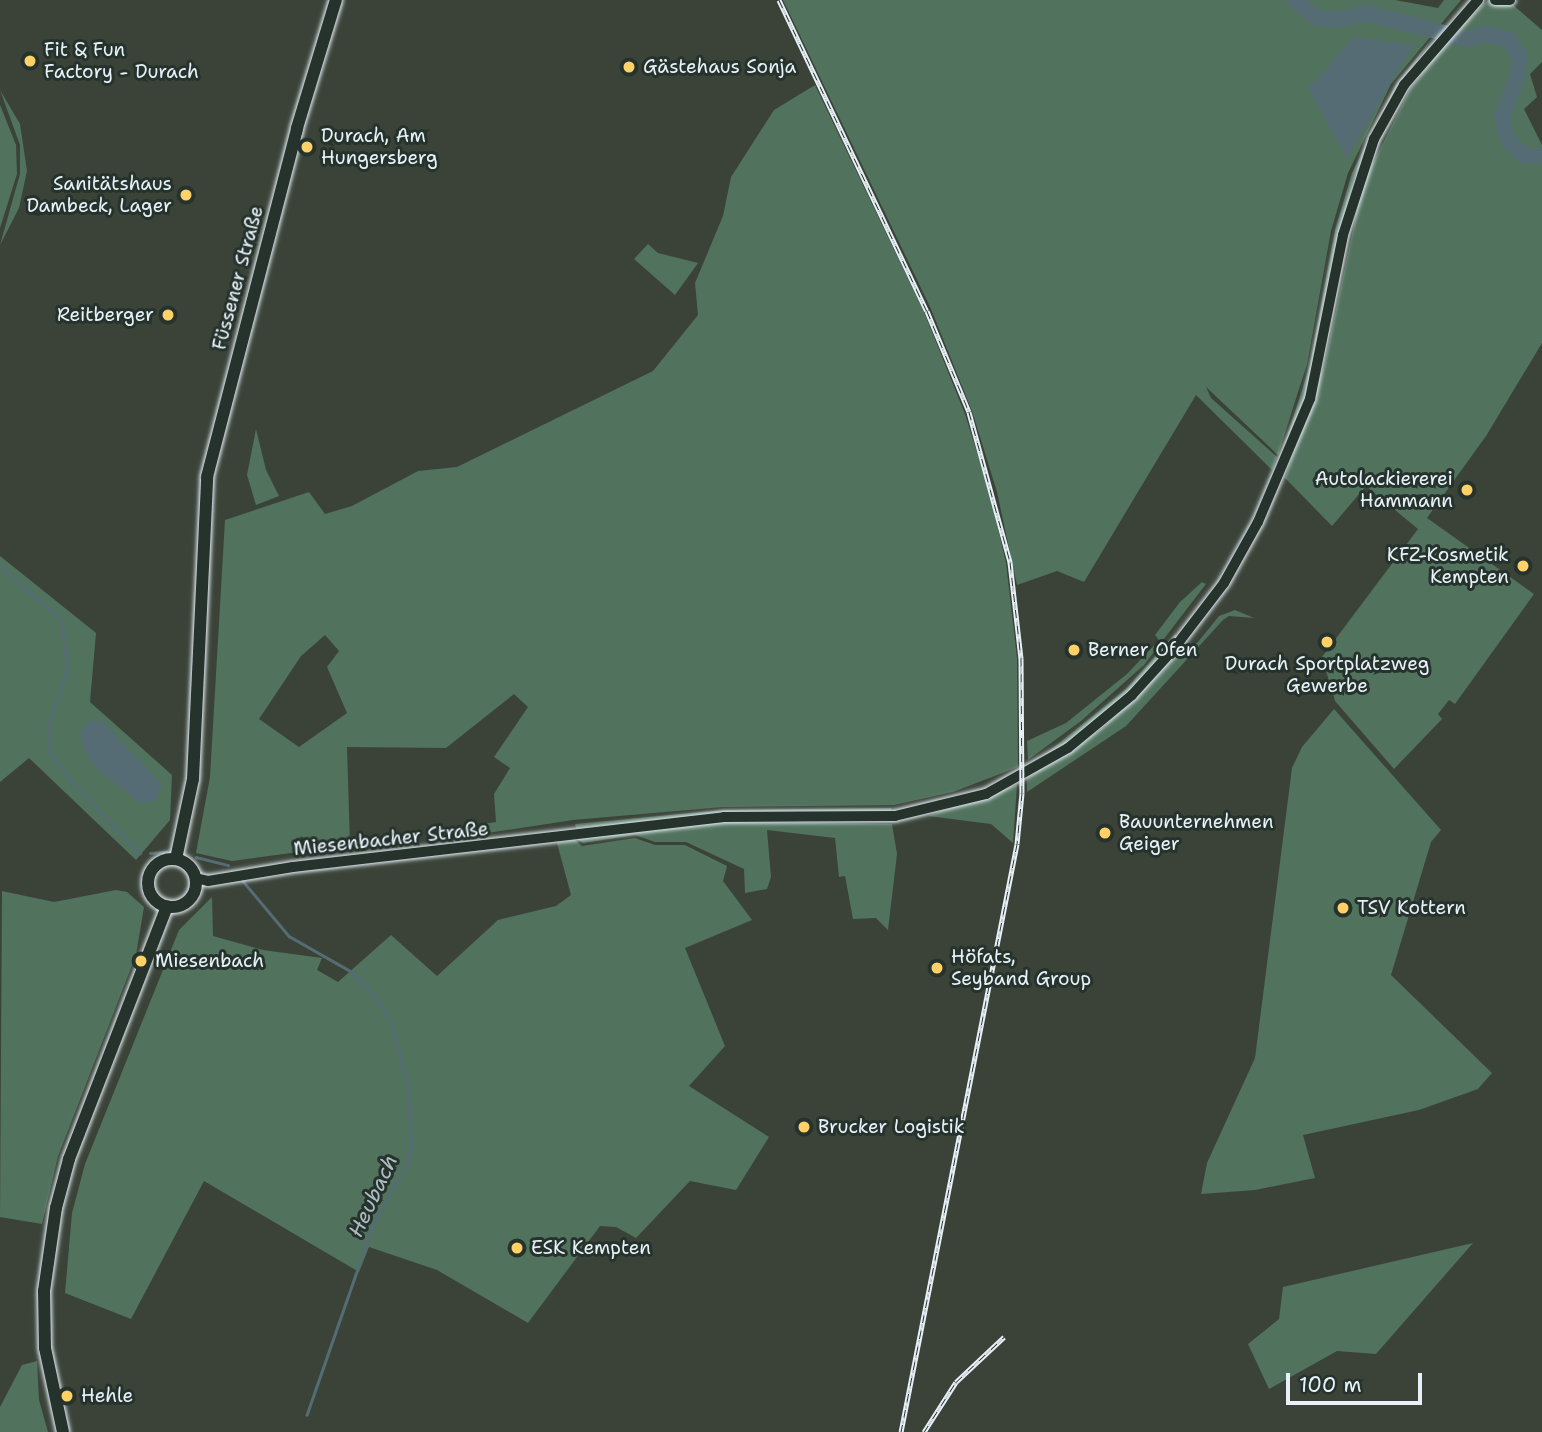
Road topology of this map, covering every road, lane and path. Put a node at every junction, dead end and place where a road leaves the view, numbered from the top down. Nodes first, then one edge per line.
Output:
1 (336, 0) edge
2 (1478, 0) edge
3 (1495, 0) edge
4 (1510, 0) edge
5 (176, 859) junction
6 (196, 878) junction
7 (167, 906) junction
8 (63, 1432) edge

1 - 5 main road, Füssener Straße
2 - 6 street, Miesenbacher Straße
3 - 4 street
5 - 6 main road
5 - 7 main road
6 - 7 main road
7 - 8 main road

